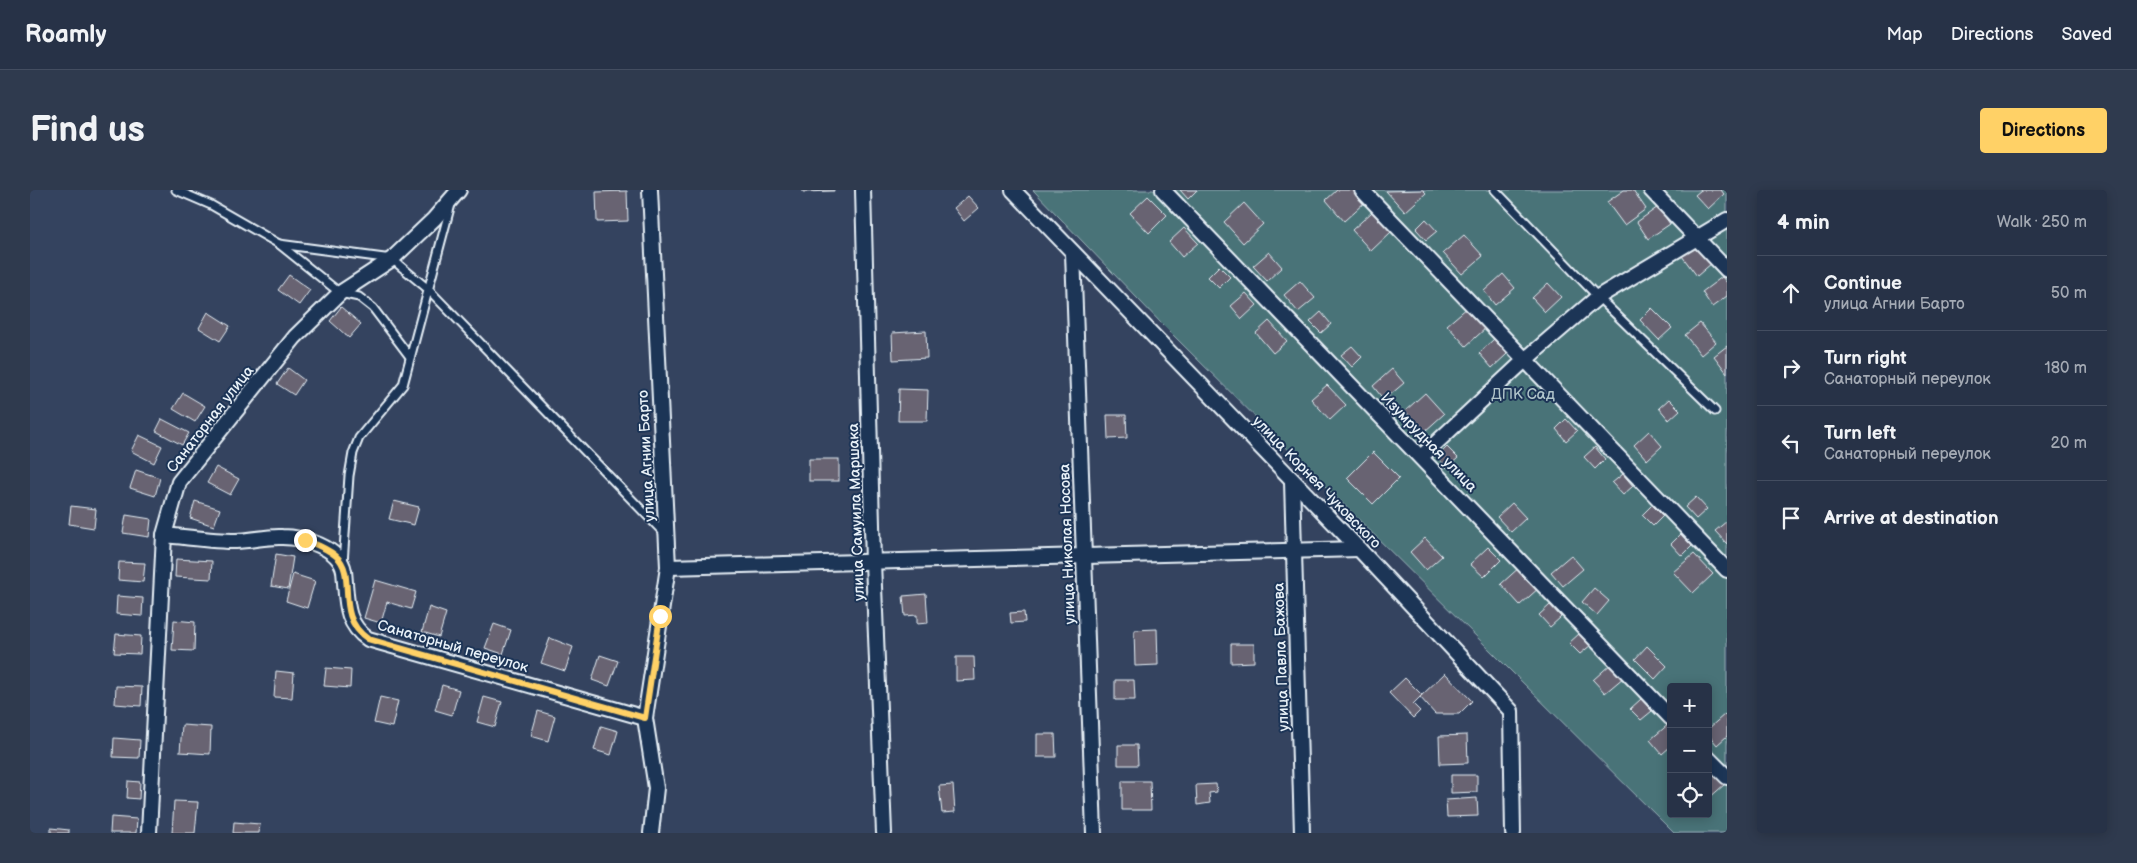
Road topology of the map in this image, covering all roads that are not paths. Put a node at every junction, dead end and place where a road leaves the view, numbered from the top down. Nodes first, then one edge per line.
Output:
1 (176, 190) edge
2 (650, 190) edge
3 (863, 190) edge
4 (1013, 190) edge
5 (1163, 190) edge
6 (1362, 190) edge
7 (1495, 190) edge
8 (1651, 190) edge
9 (456, 194) edge
10 (1727, 220) edge
11 (1696, 237) junction
12 (279, 244) junction
13 (1072, 253) junction
14 (392, 259) junction
15 (1727, 270) edge
16 (428, 289) junction
17 (340, 293) junction
18 (1598, 297) junction
19 (410, 357) junction
20 (1526, 359) junction
21 (1715, 411) dead end
22 (1421, 457) junction
23 (1292, 481) junction
24 (164, 535) junction
25 (666, 535) junction
26 (1359, 549) junction
27 (1294, 550) junction
28 (1084, 556) junction
29 (873, 562) junction
30 (343, 567) junction
31 (668, 567) junction
32 (1727, 570) edge
33 (1667, 714) edge
34 (645, 718) junction
35 (1712, 762) edge
36 (1727, 777) edge
37 (149, 833) edge
38 (651, 833) edge
39 (884, 833) edge
40 (1094, 833) edge
41 (1302, 833) edge
42 (1512, 833) edge

1 - 12 lane
2 - 25 street, улица Агнии Барто
3 - 29 street, улица Самуила Маршака
4 - 13 street, улица Корнея Чуковского
5 - 22 street, Изумрудная улица
6 - 20 street
7 - 18 lane
8 - 11 street
9 - 14 street, Санаторная улица
9 - 16 lane
10 - 11 street
11 - 15 street
11 - 18 street
12 - 14 lane
12 - 17 lane
13 - 23 street, улица Корнея Чуковского
13 - 28 street, улица Николая Носова
14 - 16 lane
14 - 17 street, Санаторная улица
16 - 19 lane
16 - 25 lane
17 - 19 lane
17 - 24 street, Санаторная улица
18 - 20 street
18 - 21 lane
19 - 30 lane
20 - 22 street
20 - 32 street
22 - 33 street, Изумрудная улица
23 - 26 street, улица Корнея Чуковского
23 - 27 street, улица Павла Бажова
24 - 30 street
24 - 37 street, Санаторная улица
25 - 31 street, улица Агнии Барто
26 - 27 street
26 - 42 street, улица Корнея Чуковского
27 - 28 street
27 - 41 street, улица Павла Бажова
28 - 29 street
28 - 40 street, улица Николая Носова
29 - 31 street
29 - 39 street, улица Самуила Маршака
30 - 34 street, Санаторный переулок
31 - 34 street, улица Агнии Барто
34 - 38 street, улица Агнии Барто
35 - 36 street

